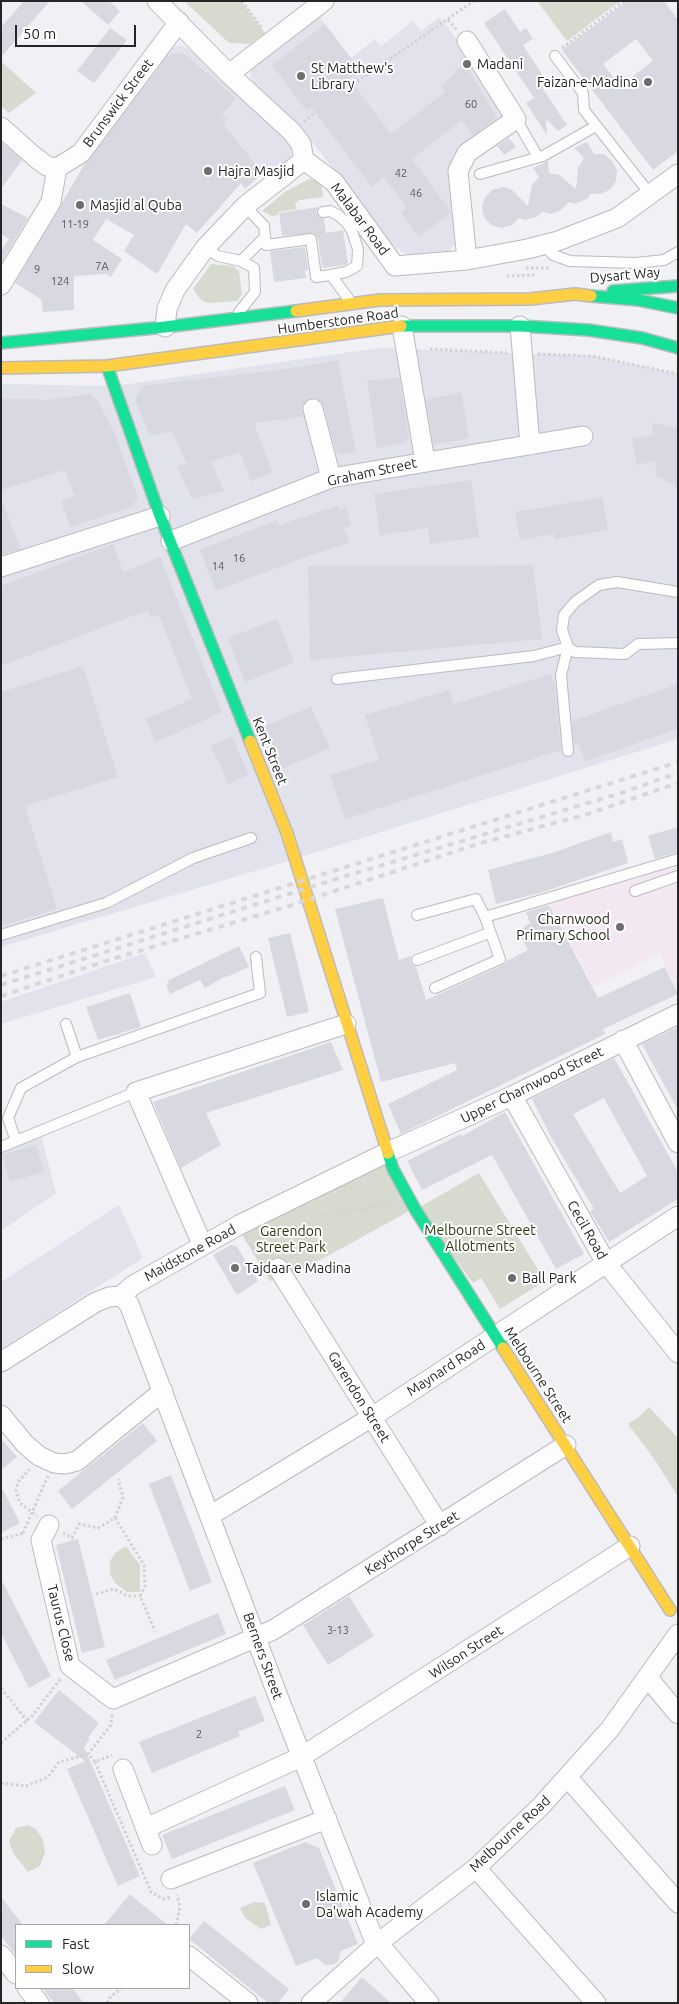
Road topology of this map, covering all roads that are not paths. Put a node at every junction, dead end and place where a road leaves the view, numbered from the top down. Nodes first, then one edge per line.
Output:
1 (157, 1) edge
2 (324, 1) edge
3 (179, 22) junction
4 (467, 42) dead end
5 (555, 56) road end
6 (229, 74) junction
7 (516, 119) junction
8 (596, 126) junction
9 (1, 127) edge
10 (538, 157) junction
11 (304, 160) junction
12 (57, 168) junction
13 (480, 174) dead end
14 (678, 174) edge
15 (650, 194) junction
16 (245, 206) junction
17 (323, 212) dead end
18 (265, 236) junction
19 (544, 244) junction
20 (205, 248) junction
21 (678, 252) edge
22 (467, 260) junction
23 (241, 261) junction
24 (331, 274) junction
25 (1, 285) edge
26 (678, 286) edge
27 (575, 294) junction
28 (530, 299) junction
29 (352, 304) junction
30 (678, 308) edge
31 (595, 309) dead end
32 (233, 318) junction
33 (402, 326) junction
34 (520, 326) junction
35 (167, 333) junction
36 (1, 344) edge
37 (181, 345) dead end
38 (268, 346) junction
39 (88, 347) dead end
40 (678, 348) edge
41 (102, 354) dead end
42 (107, 366) junction
43 (1, 368) edge
44 (313, 409) dead end
45 (583, 436) dead end
46 (530, 445) junction
47 (425, 461) junction
48 (331, 478) junction
49 (160, 516) junction
50 (171, 541) junction
51 (1, 567) edge
52 (678, 592) edge
53 (678, 643) edge
54 (568, 647) junction
55 (337, 680) dead end
56 (568, 751) dead end
57 (251, 838) dead end
58 (678, 859) edge
59 (678, 876) edge
60 (635, 891) dead end
61 (416, 915) dead end
62 (485, 917) junction
63 (490, 933) junction
64 (1, 935) edge
65 (256, 957) dead end
66 (417, 960) dead end
67 (435, 988) dead end
68 (678, 1014) edge
69 (66, 1024) dead end
70 (346, 1024) junction
71 (623, 1040) junction
72 (77, 1057) junction
73 (136, 1092) junction
74 (512, 1096) junction
75 (16, 1141) junction
76 (678, 1143) edge
77 (1, 1147) edge
78 (386, 1153) junction
79 (678, 1216) edge
80 (202, 1244) junction
81 (606, 1263) junction
82 (278, 1268) road end
83 (121, 1296) junction
84 (496, 1335) junction
85 (678, 1353) edge
86 (1, 1362) edge
87 (163, 1391) junction
88 (1, 1415) edge
89 (372, 1417) junction
90 (566, 1445) junction
91 (211, 1515) junction
92 (440, 1526) junction
93 (45, 1532) road end
94 (630, 1546) junction
95 (670, 1610) dead end
96 (678, 1634) edge
97 (256, 1637) junction
98 (648, 1678) junction
99 (678, 1714) edge
100 (301, 1757) junction
101 (123, 1769) road end
102 (568, 1778) junction
103 (327, 1819) junction
104 (476, 1868) junction
105 (171, 1879) dead end
106 (678, 1903) edge
107 (378, 1943) junction
108 (1, 1955) edge
109 (190, 1957) edge
110 (15, 1973) edge
111 (28, 1989) edge
112 (39, 2003) edge
113 (248, 2003) edge
114 (310, 2003) edge
115 (430, 2003) edge
116 (596, 2003) edge

1 - 3 street
2 - 6 street
3 - 6 street
3 - 12 street, Brunswick Street
4 - 7 street
5 - 8 lane
6 - 11 street
7 - 10 lane
7 - 22 street
8 - 10 lane
8 - 15 lane
9 - 12 street
10 - 13 lane
11 - 16 street
11 - 22 street, Malabar Road
12 - 25 street
14 - 15 street, Malabar Road
15 - 19 street, Malabar Road
16 - 18 lane
16 - 20 street
17 - 24 lane
18 - 23 lane
18 - 24 lane
19 - 21 lane
19 - 22 street, Malabar Road
20 - 23 lane
20 - 35 street
23 - 32 lane
24 - 29 lane
26 - 27 main road, Dysart Way
27 - 28 main road, Humberstone Road
27 - 30 main road, Humberstone Road
28 - 29 main road, Humberstone Road
28 - 31 main road
29 - 32 main road, Humberstone Road
32 - 35 main road, Humberstone Road
33 - 34 main road, Humberstone Road
33 - 38 main road, Humberstone Road
33 - 47 street
34 - 40 main road, Humberstone Road
34 - 46 street
35 - 36 main road, Humberstone Road
36 - 39 main road
37 - 38 main road
38 - 42 main road, Humberstone Road
41 - 42 main road, Kent Street
42 - 43 main road, Humberstone Road
42 - 49 main road, Kent Street
44 - 48 street
45 - 46 street, Graham Street
46 - 47 street, Graham Street
47 - 48 street, Graham Street
48 - 50 street, Graham Street
49 - 50 main road, Kent Street
49 - 51 street
50 - 70 main road, Kent Street
52 - 54 lane
53 - 54 lane
54 - 55 lane
54 - 56 lane
57 - 64 lane
58 - 62 lane
59 - 60 lane
61 - 62 lane
62 - 63 lane
63 - 66 lane
63 - 67 lane
65 - 72 lane
68 - 71 street, Upper Charnwood Street
69 - 72 lane
70 - 73 street
70 - 78 main road, Kent Street
71 - 74 street, Upper Charnwood Street
71 - 76 street
72 - 75 lane
73 - 75 lane
73 - 80 street
74 - 78 street, Upper Charnwood Street
74 - 81 street, Cecil Road
75 - 77 lane
78 - 80 street, Maidstone Road
78 - 84 main road, Melbourne Street
79 - 81 street, Maynard Road
80 - 83 street, Maidstone Road
81 - 84 street, Maynard Road
81 - 85 street, Cecil Road
82 - 89 street, Garendon Street
83 - 86 street, Maidstone Road
83 - 87 street, Berners Street
84 - 89 street, Maynard Road
84 - 90 main road, Melbourne Street
87 - 88 street
87 - 91 street, Berners Street
89 - 91 street, Maynard Road
89 - 92 street, Garendon Street
90 - 92 street, Keythorpe Street
90 - 94 main road, Melbourne Street
91 - 97 street, Berners Street
92 - 97 street, Keythorpe Street
93 - 97 street, Taurus Close
94 - 95 main road, Melbourne Street
94 - 100 street, Wilson Street
96 - 98 street, Melbourne Road
97 - 100 street, Berners Street
98 - 99 street
98 - 102 street, Melbourne Road
100 - 101 street, Wilson Street
100 - 103 street, Berners Street
102 - 104 street, Melbourne Road
102 - 106 street
103 - 105 street
103 - 107 street, Berners Street
104 - 107 street, Melbourne Road
104 - 116 street
107 - 114 street, Melbourne Road
107 - 115 street, Berners Street
108 - 110 street
109 - 113 street
111 - 112 street

